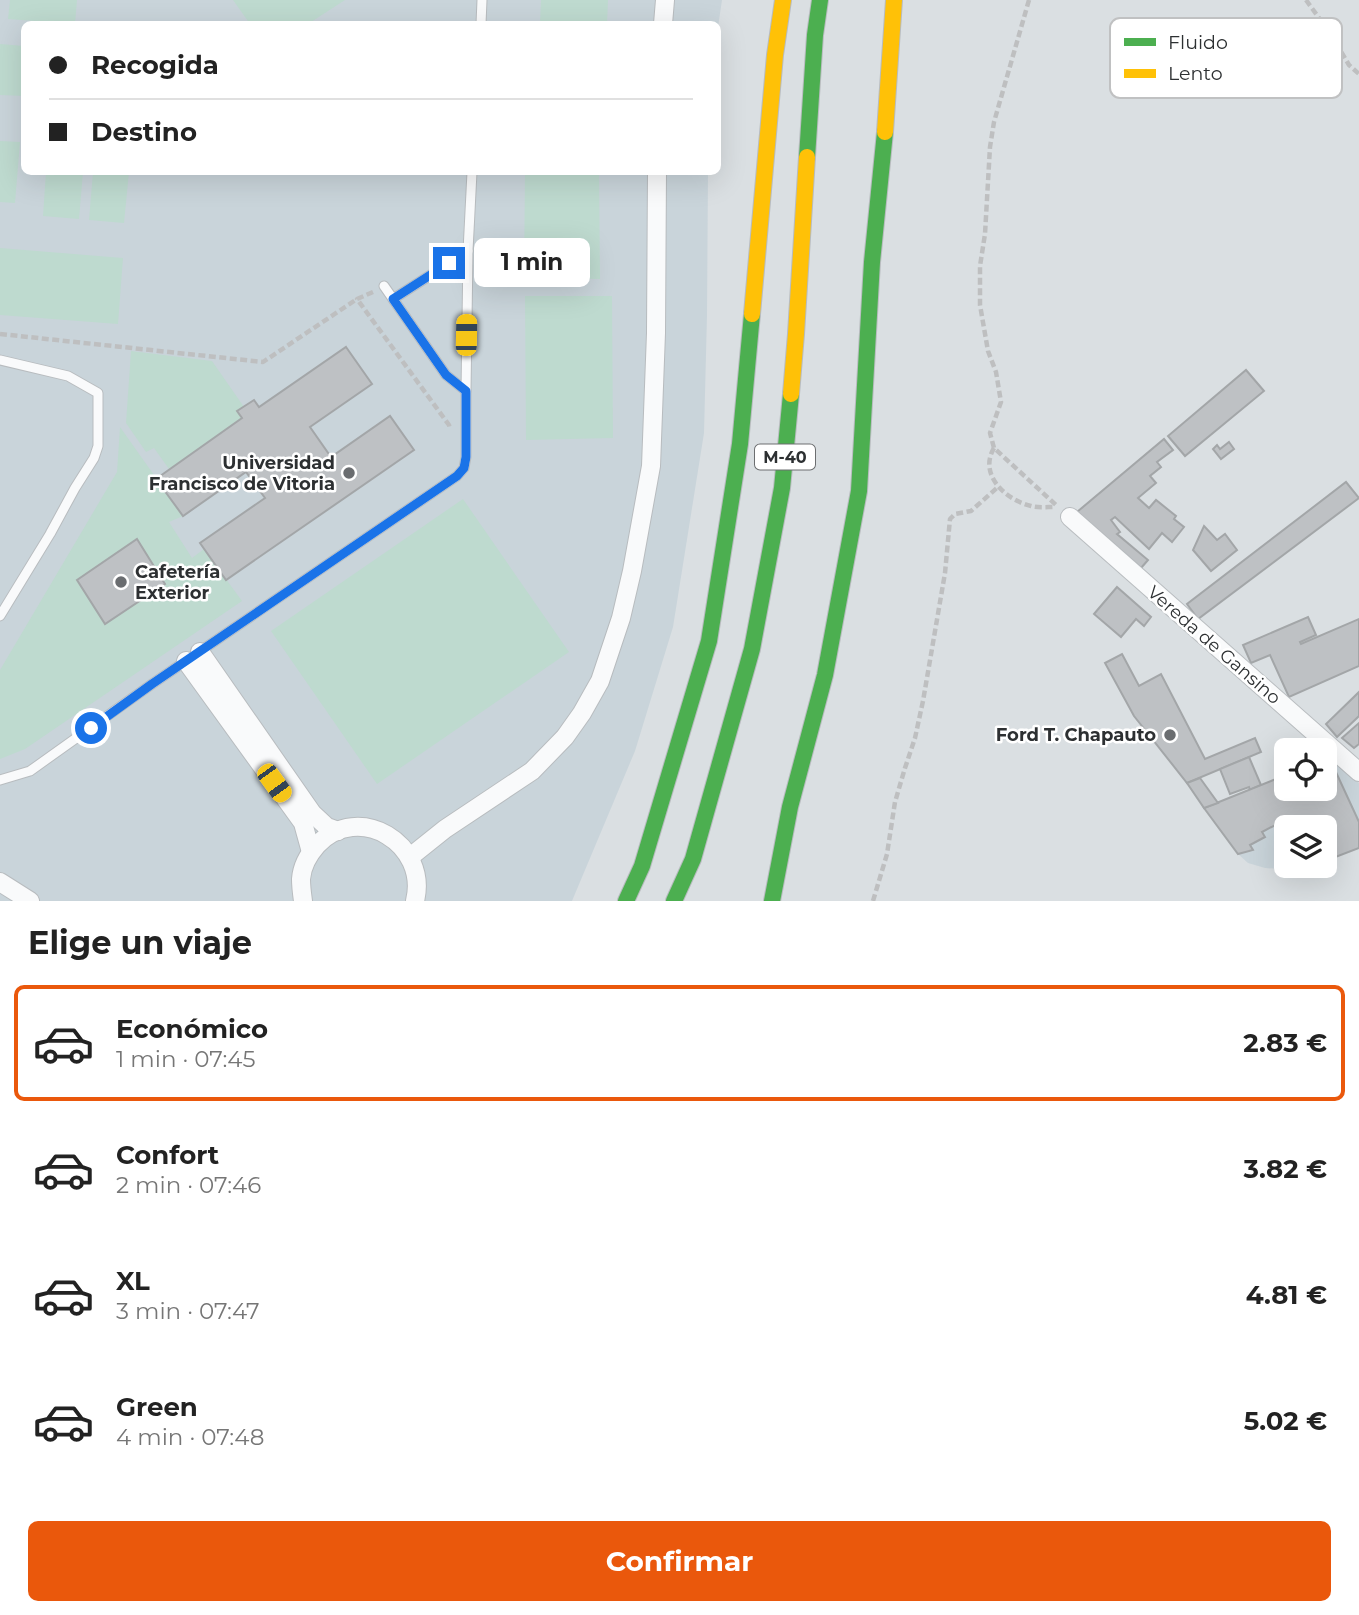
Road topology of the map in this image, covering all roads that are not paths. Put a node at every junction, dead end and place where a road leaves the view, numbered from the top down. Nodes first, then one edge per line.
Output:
1 (482, 0) edge
2 (665, 0) edge
3 (783, 0) edge
4 (820, 0) edge
5 (894, 0) edge
6 (481, 21) edge
7 (663, 21) edge
8 (472, 175) edge
9 (657, 175) edge
10 (468, 251) junction
11 (384, 286) road end
12 (393, 299) junction
13 (0, 360) edge
14 (466, 391) junction
15 (1070, 517) dead end
16 (0, 616) edge
17 (193, 656) junction
18 (1359, 772) edge
19 (0, 780) edge
20 (790, 807) junction
21 (338, 831) junction
22 (311, 852) junction
23 (410, 857) junction
24 (301, 878) junction
25 (761, 881) dead end
26 (0, 882) edge
27 (30, 901) edge
28 (289, 901) edge
29 (303, 901) edge
30 (415, 901) edge
31 (626, 901) edge
32 (674, 901) edge
33 (772, 901) edge

1 - 6 lane
2 - 7 street
3 - 31 highway
4 - 32 highway, M-40
5 - 20 highway
8 - 10 lane
9 - 23 street
10 - 12 lane
10 - 14 lane
11 - 12 lane
12 - 14 lane
13 - 16 lane
14 - 17 lane
15 - 18 street, Vereda de Gansino
17 - 19 lane
17 - 21 street
17 - 22 street
20 - 25 highway
20 - 33 highway
21 - 22 street
21 - 23 street
22 - 24 street
23 - 30 street
24 - 28 street
24 - 29 street
26 - 27 street

